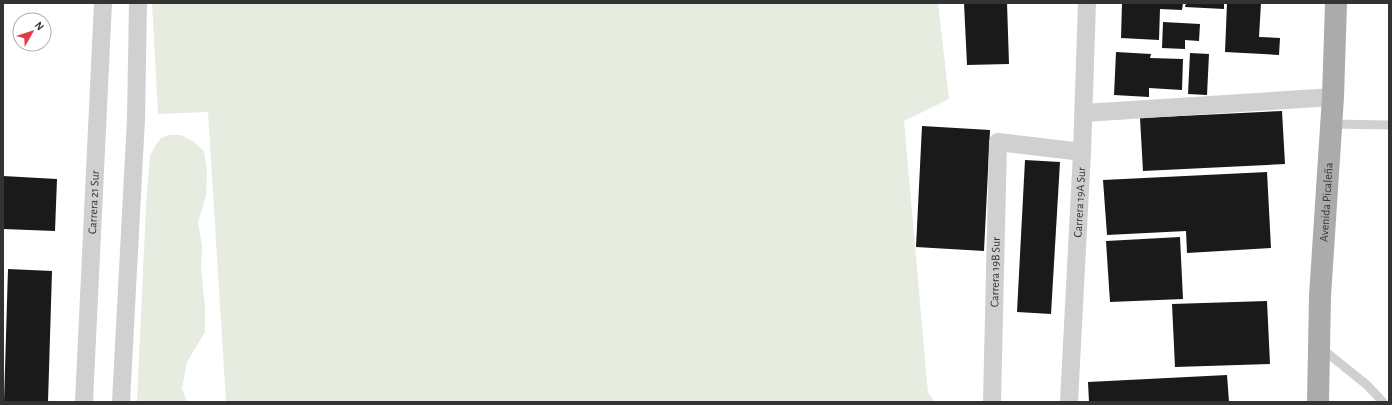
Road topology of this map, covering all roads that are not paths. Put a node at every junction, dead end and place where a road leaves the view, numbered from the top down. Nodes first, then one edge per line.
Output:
1 (103, 3) edge
2 (138, 3) edge
3 (1087, 3) edge
4 (1336, 3) edge
5 (1333, 97) junction
6 (1084, 113) junction
7 (1332, 124) junction
8 (1389, 125) edge
9 (1082, 152) junction
10 (1319, 347) junction
11 (84, 402) edge
12 (121, 402) edge
13 (992, 402) edge
14 (1069, 402) edge
15 (1318, 402) edge
16 (1383, 402) edge

1 - 11 street, Carrera 21 Sur
2 - 12 street
3 - 6 street, Carrera 19A Sur
4 - 5 main road, Avenida Picaleña
5 - 6 street
5 - 7 main road, Avenida Picaleña
6 - 9 street, Carrera 19A Sur
7 - 8 lane
7 - 10 main road, Avenida Picaleña
9 - 13 street, Carrera 19B Sur
9 - 14 street, Carrera 19A Sur
10 - 15 main road, Avenida Picaleña
10 - 16 lane

